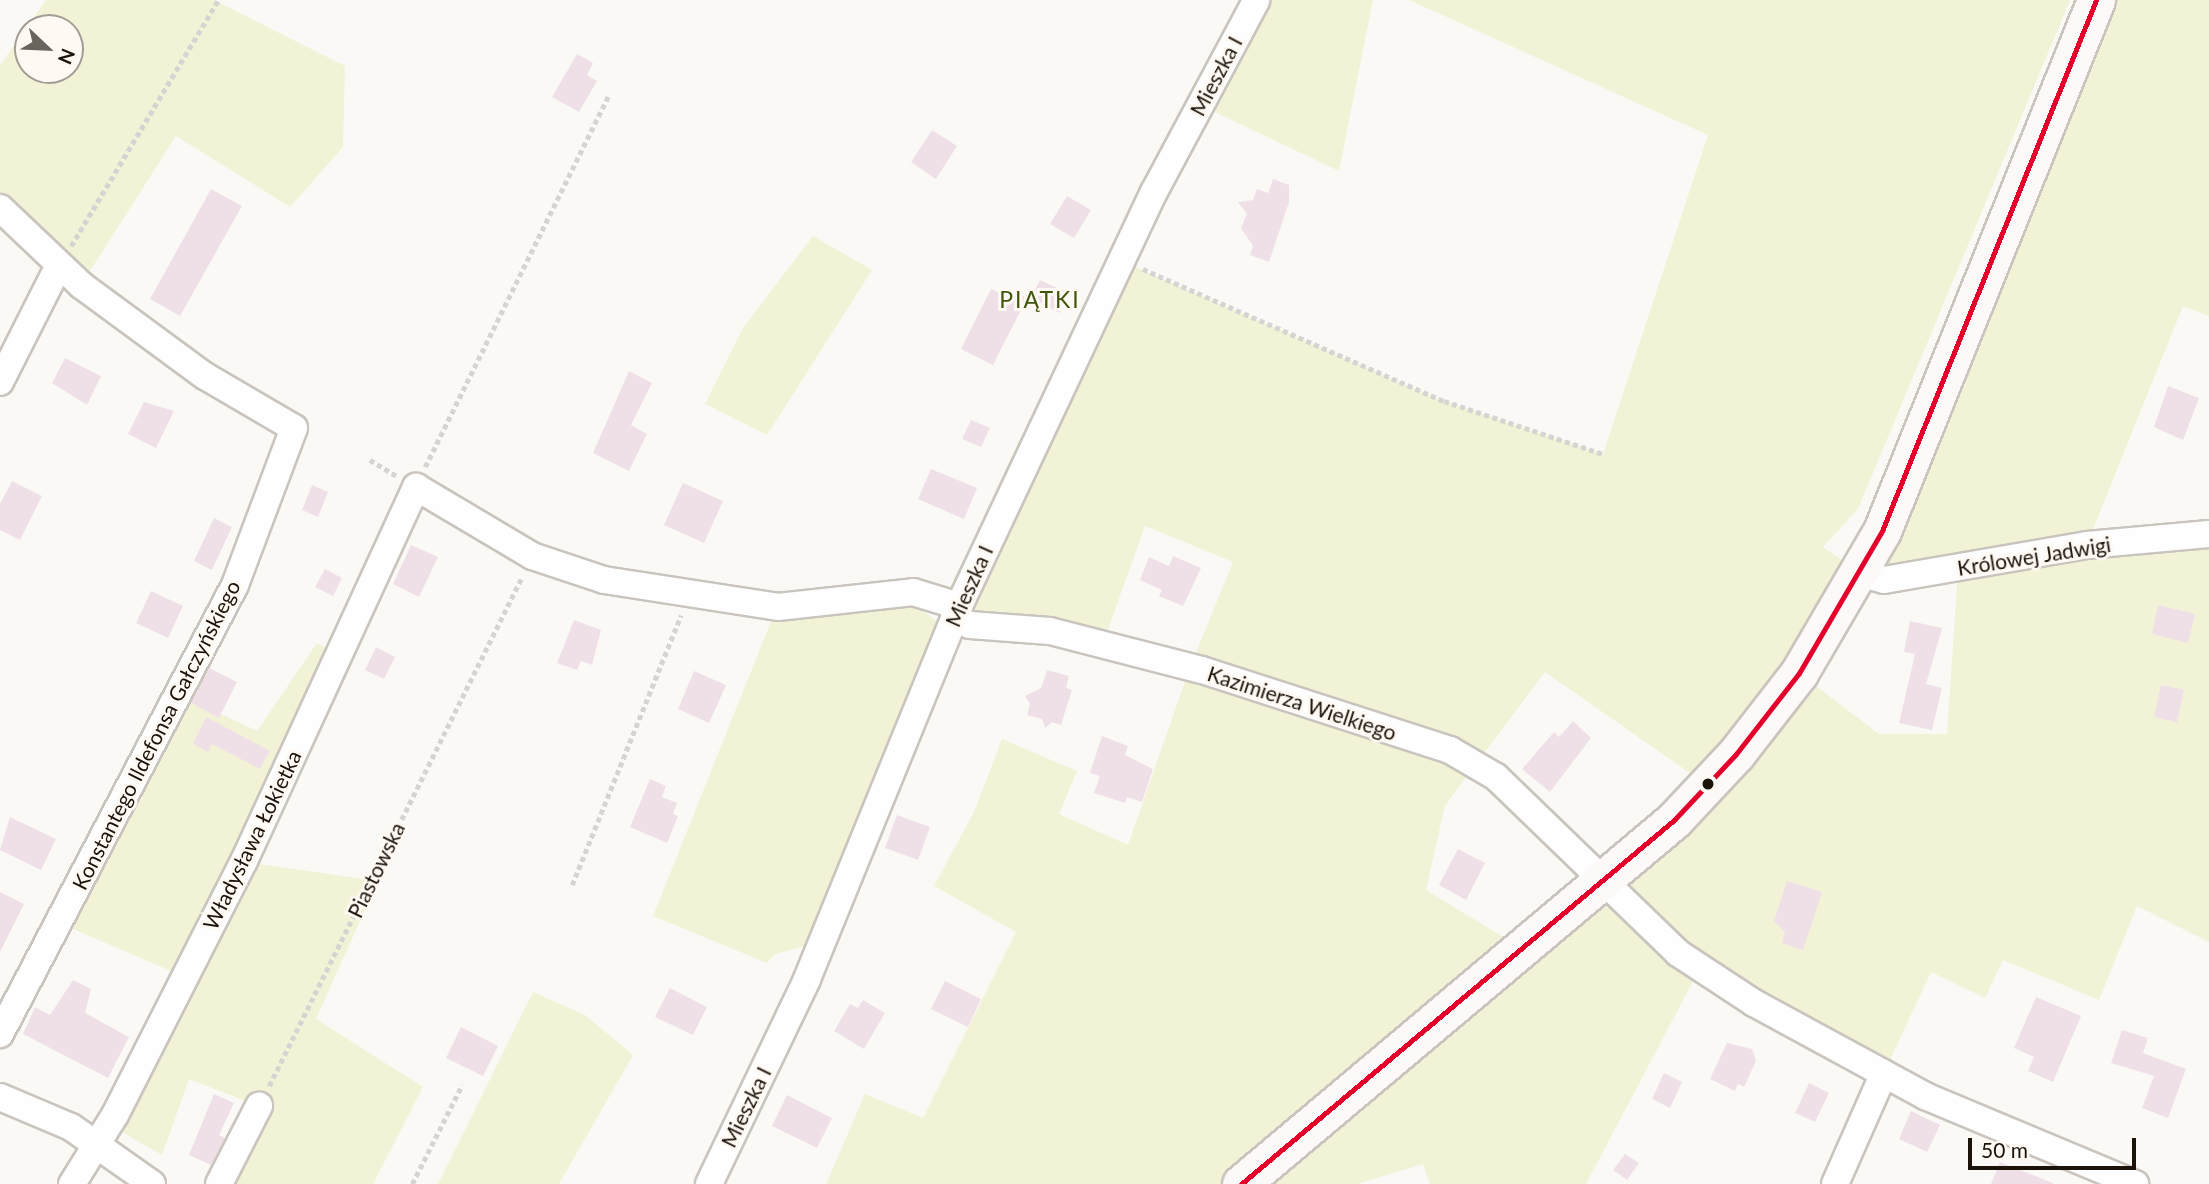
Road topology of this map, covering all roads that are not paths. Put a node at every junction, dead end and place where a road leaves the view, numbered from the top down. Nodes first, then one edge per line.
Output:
1 (2096, 0) edge
2 (1256, 1) edge
3 (0, 208) edge
4 (59, 264) junction
5 (0, 382) edge
6 (416, 487) joint
7 (2209, 534) edge
8 (1860, 573) junction
9 (957, 612) junction
10 (1603, 882) junction
11 (0, 1034) edge
12 (1884, 1073) junction
13 (0, 1097) edge
14 (259, 1106) road end
15 (95, 1143) junction
16 (72, 1184) edge
17 (152, 1184) edge
18 (219, 1184) edge
19 (709, 1184) edge
20 (1241, 1184) edge
21 (1835, 1184) edge
22 (2135, 1184) edge

1 - 8 main road
2 - 9 street, Mieszka I
3 - 4 street
4 - 5 street
4 - 11 street, Konstantego Ildefonsa Gałczyńskiego
6 - 9 street, Kazimierza Wielkiego
6 - 15 street, Władysława Łokietka
7 - 8 street, Królowej Jadwigi
8 - 10 main road
9 - 10 street, Kazimierza Wielkiego
9 - 19 street, Mieszka I
10 - 12 street, Kazimierza Wielkiego
10 - 20 main road
12 - 21 street
12 - 22 street, Kazimierza Wielkiego
13 - 15 street
14 - 18 street
15 - 16 street, Władysława Łokietka
15 - 17 street

